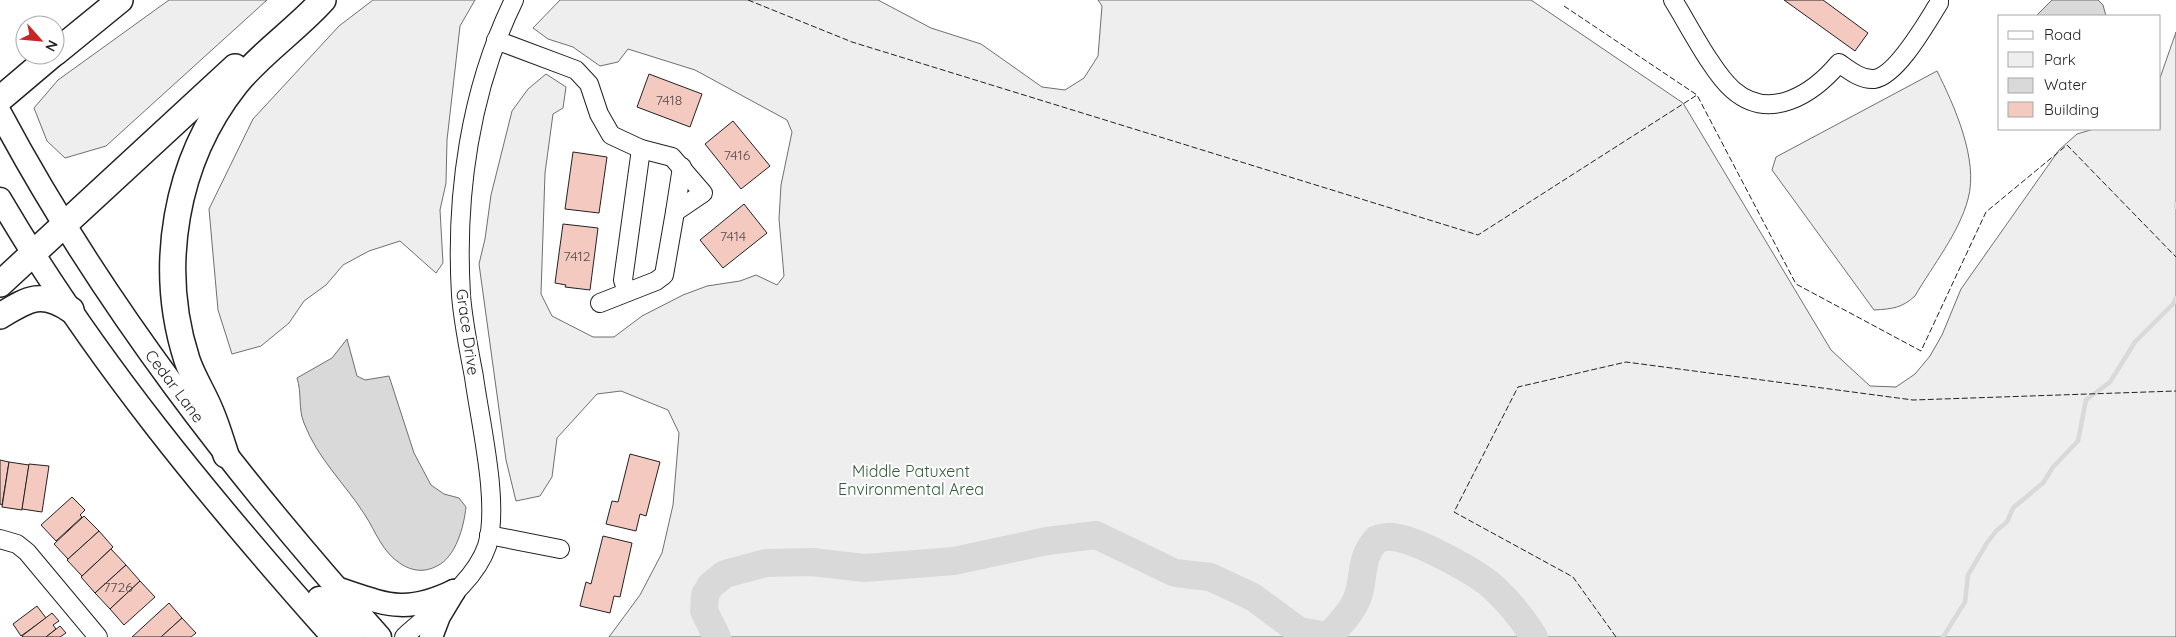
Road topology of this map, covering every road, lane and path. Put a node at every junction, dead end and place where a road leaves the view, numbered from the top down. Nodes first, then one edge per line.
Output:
1 (120, 0) edge
2 (313, 0) edge
3 (323, 0) edge
4 (514, 0) edge
5 (1673, 0) edge
6 (1939, 0) edge
7 (496, 40) junction
8 (65, 44) edge
9 (40, 65) edge
10 (5, 95) edge
11 (0, 114) edge
12 (641, 149) junction
13 (682, 167) junction
14 (0, 199) edge
15 (675, 212) junction
16 (65, 225) junction
17 (33, 255) junction
18 (0, 284) edge
19 (627, 292) junction
20 (600, 303) dead end
21 (71, 310) junction
22 (0, 316) edge
23 (226, 455) junction
24 (489, 534) junction
25 (0, 538) edge
26 (560, 549) dead end
27 (336, 588) junction
28 (454, 591) junction
29 (98, 637) edge
30 (333, 637) edge
31 (354, 637) edge
32 (380, 637) edge
33 (404, 637) edge
34 (431, 637) edge

1 - 8 highway
2 - 16 highway
3 - 23 highway
4 - 7 street, Grace Drive
5 - 6 street
7 - 12 street
7 - 24 street, Grace Drive
9 - 10 highway
11 - 16 main road, Cedar Lane
12 - 13 street
12 - 19 street
13 - 15 street
13 - 15 street
14 - 17 main road
15 - 19 street
16 - 17 highway
16 - 23 main road, Cedar Lane
17 - 18 highway
17 - 21 main road
17 - 31 main road
19 - 20 street
21 - 22 highway
21 - 30 main road
23 - 27 main road, Cedar Lane
24 - 26 street
24 - 28 street, Grace Drive
25 - 29 street
27 - 28 main road
27 - 32 main road, Cedar Lane
28 - 33 street, Grace Drive
28 - 34 main road

